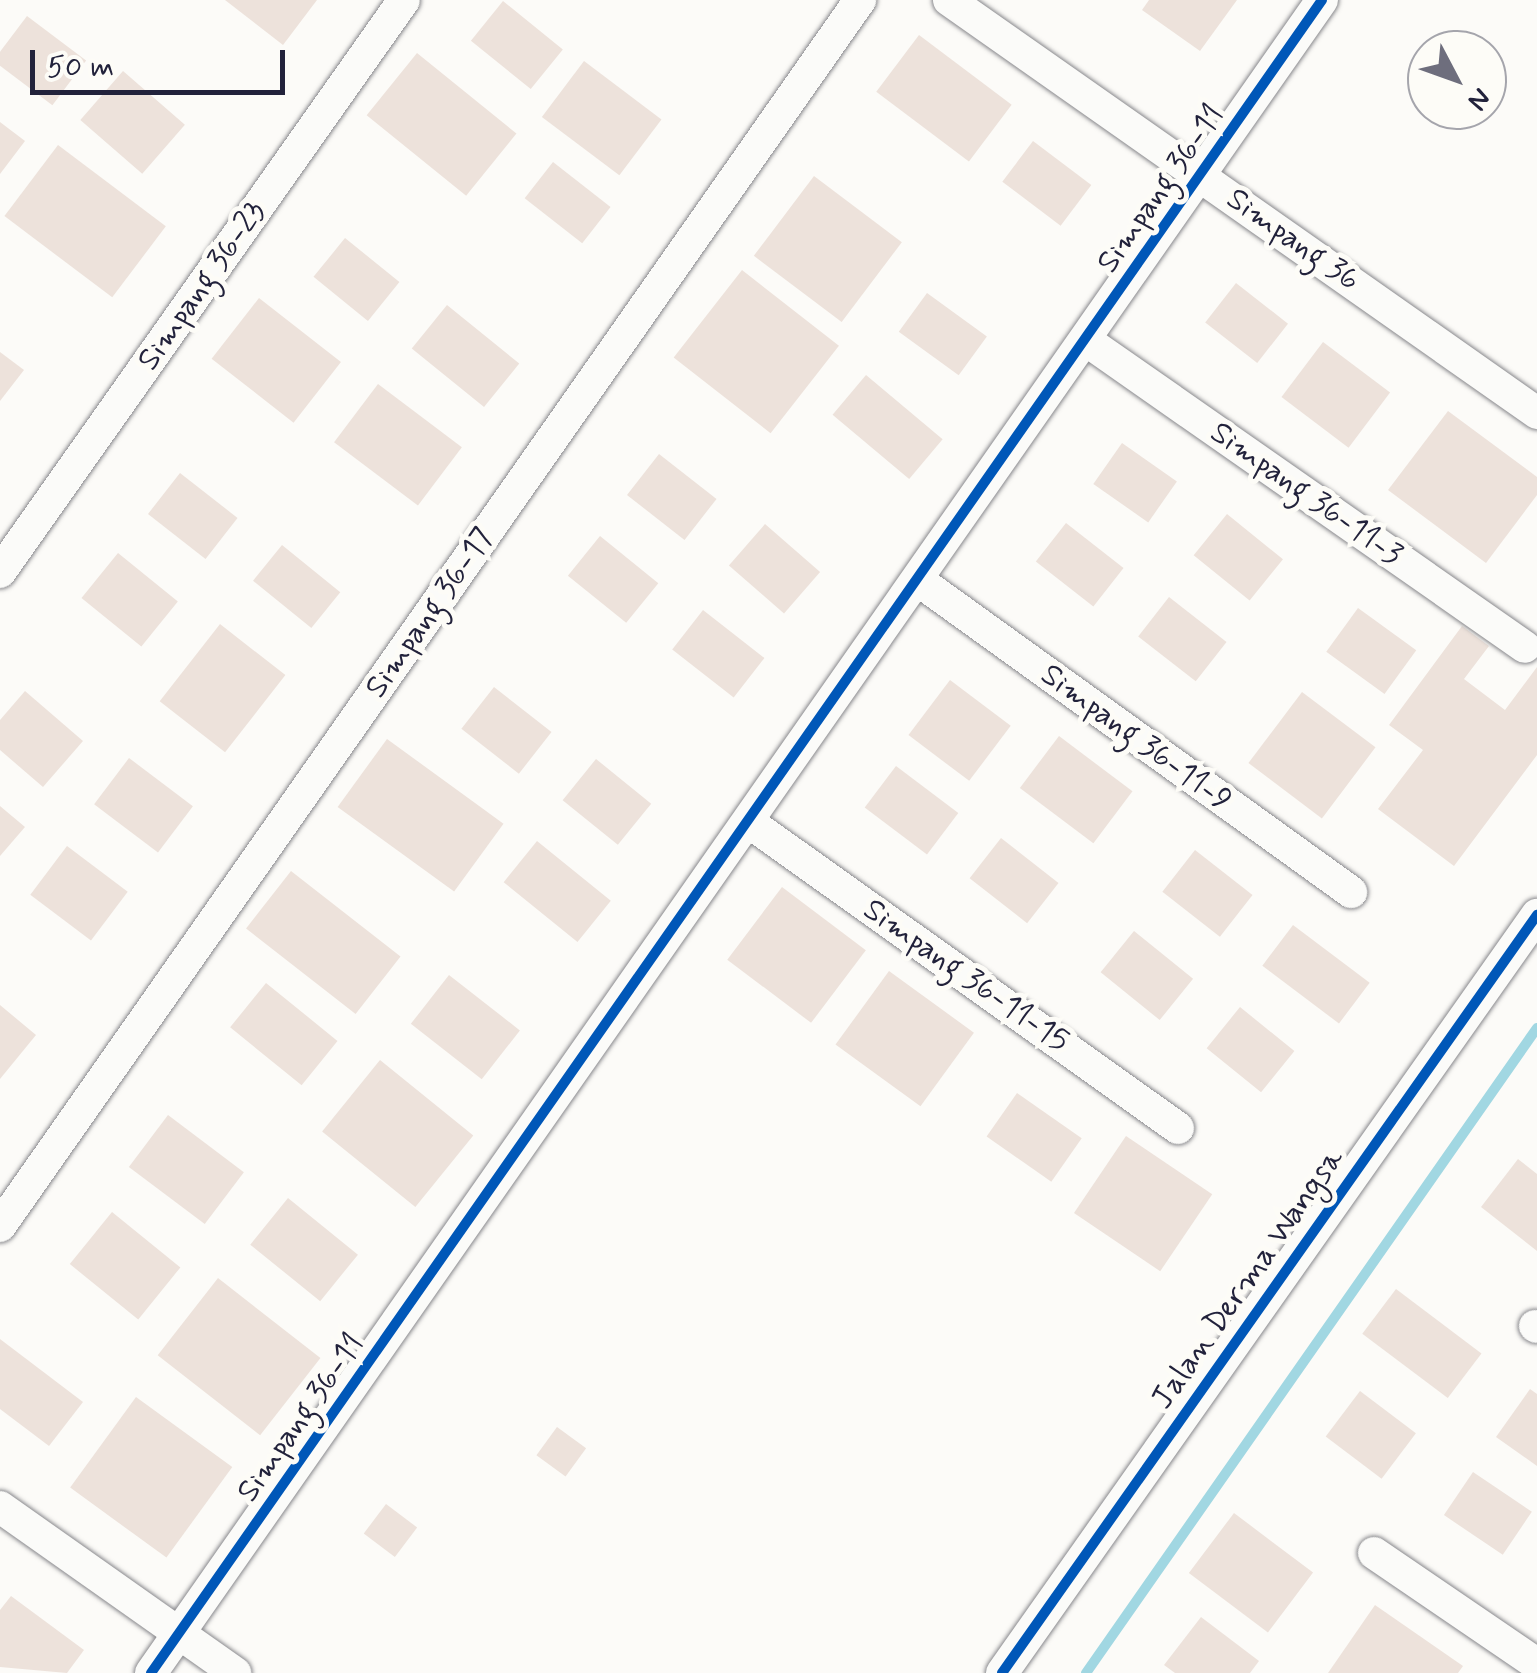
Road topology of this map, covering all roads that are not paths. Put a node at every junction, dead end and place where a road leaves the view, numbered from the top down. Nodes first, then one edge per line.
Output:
1 (404, 0) edge
2 (860, 0) edge
3 (948, 0) edge
4 (1322, 0) edge
5 (1201, 175) junction
6 (1087, 342) junction
7 (1537, 413) edge
8 (0, 572) edge
9 (922, 583) junction
10 (1525, 647) dead end
11 (753, 825) junction
12 (1351, 892) dead end
13 (1537, 915) edge
14 (1178, 1128) dead end
15 (0, 1226) edge
16 (0, 1507) edge
17 (1374, 1553) dead end
18 (178, 1634) junction
19 (1536, 1670) edge
20 (151, 1673) edge
21 (235, 1673) edge
22 (1002, 1673) edge

1 - 8 street, Simpang 36-23
2 - 15 street, Simpang 36-17
3 - 5 street, Simpang 36
4 - 5 street, Simpang 36-11
5 - 6 street, Simpang 36-11
5 - 7 street, Simpang 36
6 - 9 street, Simpang 36-11
6 - 10 street, Simpang 36-11-3
9 - 11 street, Simpang 36-11
9 - 12 street, Simpang 36-11-9
11 - 14 street, Simpang 36-11-15
11 - 18 street, Simpang 36-11
13 - 22 street, Jalan Derma Wangsa
16 - 18 street
17 - 19 street
18 - 20 street, Simpang 36-11
18 - 21 street

